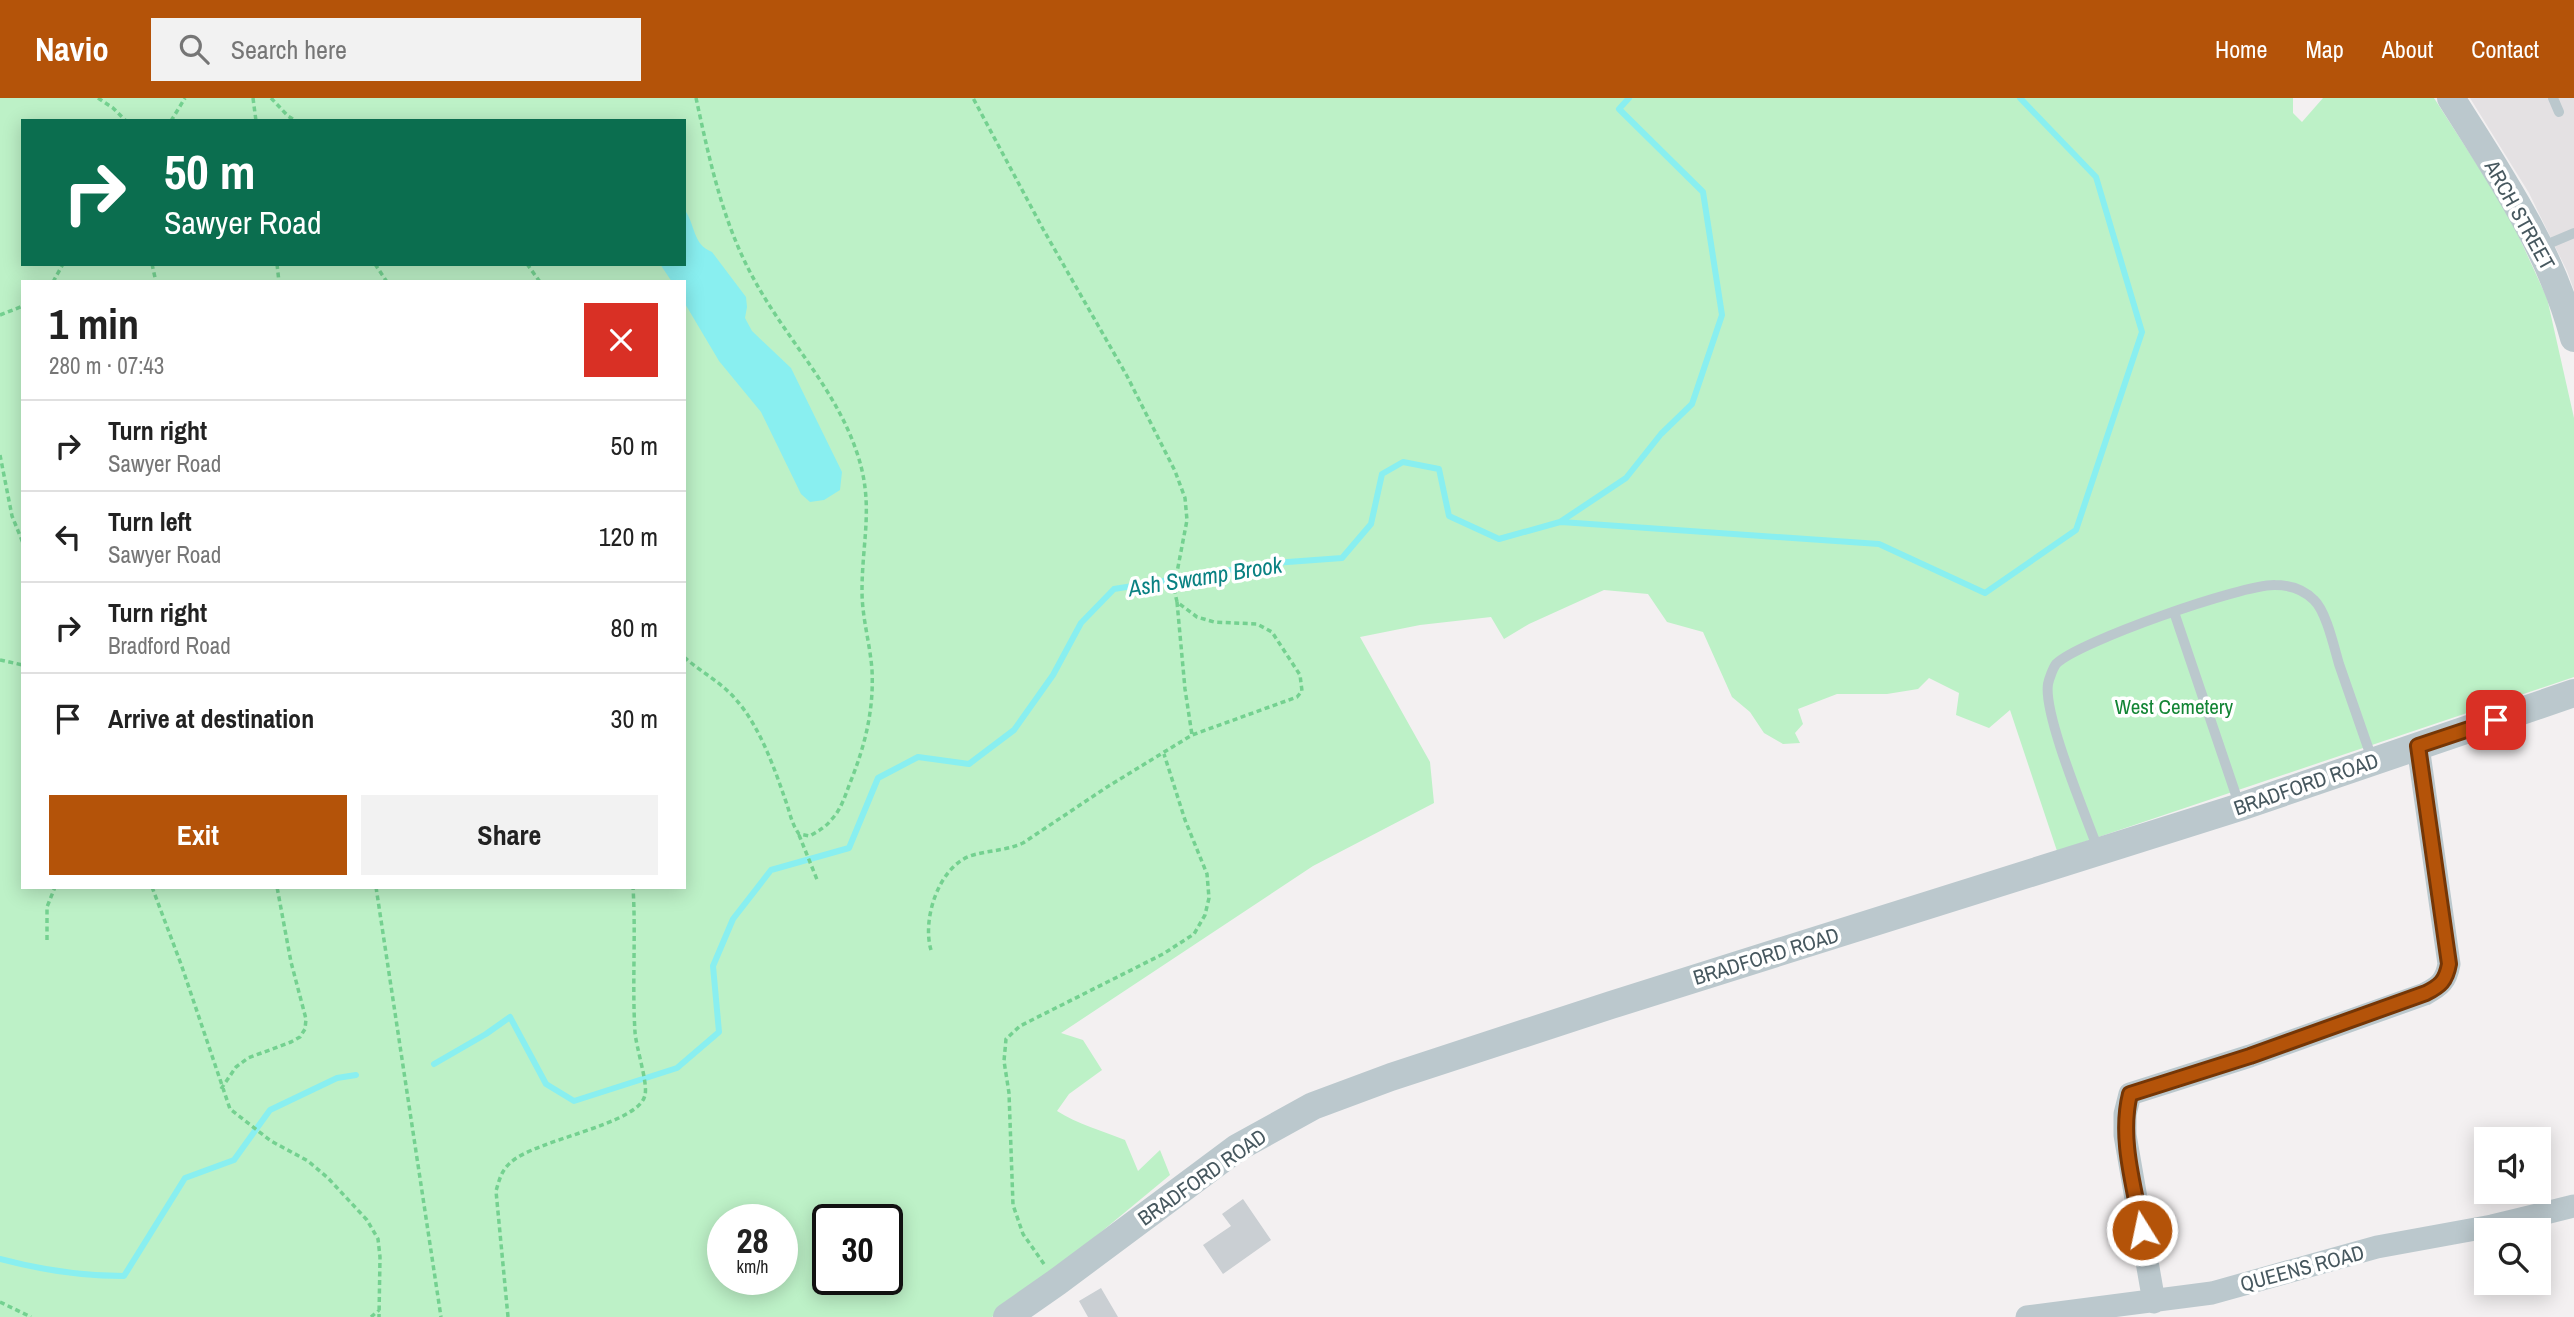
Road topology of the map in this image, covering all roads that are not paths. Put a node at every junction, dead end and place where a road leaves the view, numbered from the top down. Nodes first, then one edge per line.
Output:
1 (2451, 98) edge
2 (2553, 98) edge
3 (2559, 112) dead end
4 (2574, 233) edge
5 (2541, 247) junction
6 (2574, 338) edge
7 (2174, 611) junction
8 (2574, 693) edge
9 (2418, 746) junction
10 (2373, 762) junction
11 (2240, 807) junction
12 (2099, 852) junction
13 (2574, 1206) edge
14 (2154, 1302) junction
15 (1007, 1317) edge
16 (2027, 1317) edge

1 - 5 street, ARCH STREET
2 - 3 lane
4 - 5 lane
5 - 6 street, ARCH STREET
7 - 10 lane
7 - 11 lane
7 - 12 lane
8 - 9 street, BRADFORD ROAD
9 - 10 street, BRADFORD ROAD
9 - 14 street
10 - 11 street, BRADFORD ROAD
11 - 12 street, BRADFORD ROAD
12 - 15 street, BRADFORD ROAD
13 - 14 street, QUEENS ROAD
14 - 16 street, QUEENS ROAD

